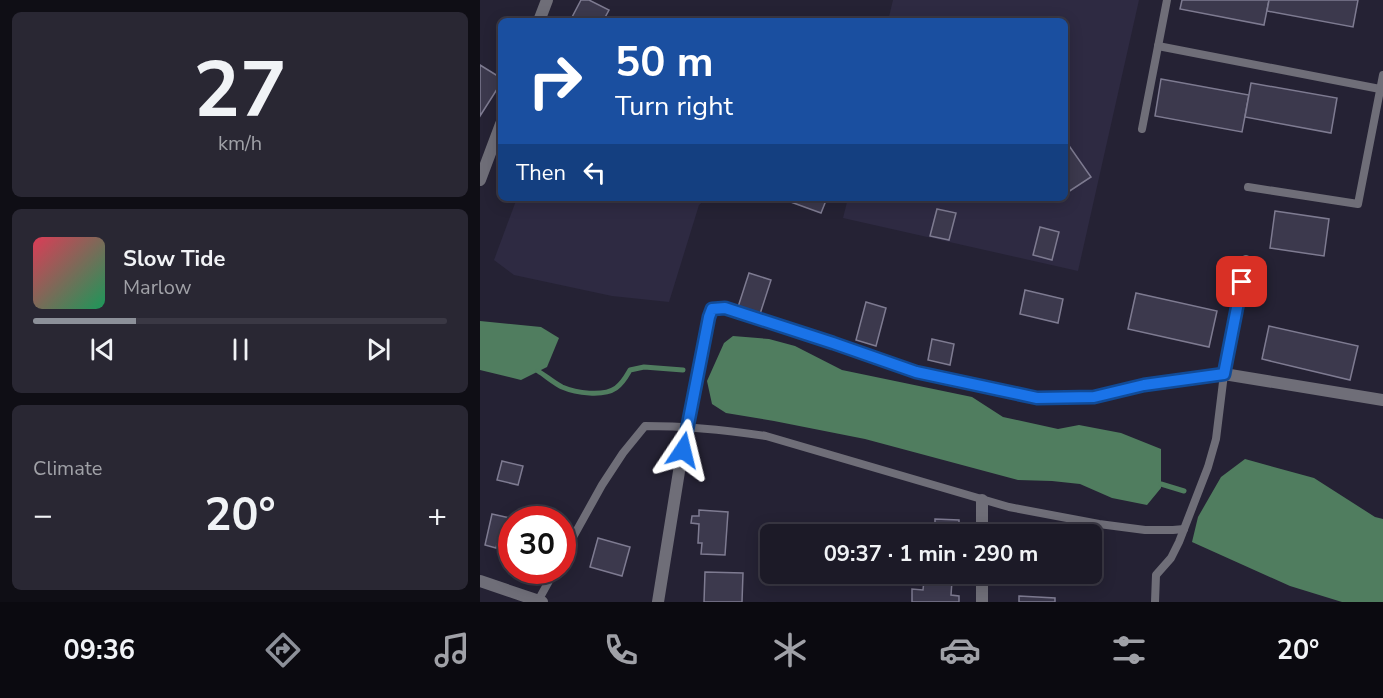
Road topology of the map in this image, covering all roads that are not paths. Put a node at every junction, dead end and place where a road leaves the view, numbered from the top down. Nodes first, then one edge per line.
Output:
1 (547, 0) edge
2 (1167, 0) edge
3 (540, 18) edge
4 (1158, 46) junction
5 (1383, 75) edge
6 (1380, 89) junction
7 (1142, 129) dead end
8 (498, 132) edge
9 (480, 180) edge
10 (1248, 187) dead end
11 (1246, 260) dead end
12 (1224, 374) junction
13 (1383, 400) edge
14 (687, 428) junction
15 (982, 500) junction
16 (982, 524) edge
17 (1184, 529) junction
18 (576, 532) edge
19 (480, 581) edge
20 (548, 584) edge
21 (982, 584) edge
22 (540, 601) edge
23 (658, 602) edge
24 (982, 602) edge
25 (1155, 602) edge

1 - 3 street
2 - 4 lane
4 - 6 lane
4 - 7 lane
5 - 6 lane
6 - 10 lane
8 - 9 street
11 - 12 lane
12 - 13 street
12 - 14 lane
12 - 17 lane
14 - 15 lane
14 - 18 lane
14 - 23 street
15 - 16 street
15 - 17 lane
17 - 25 lane
19 - 22 street
20 - 22 lane
21 - 24 street

